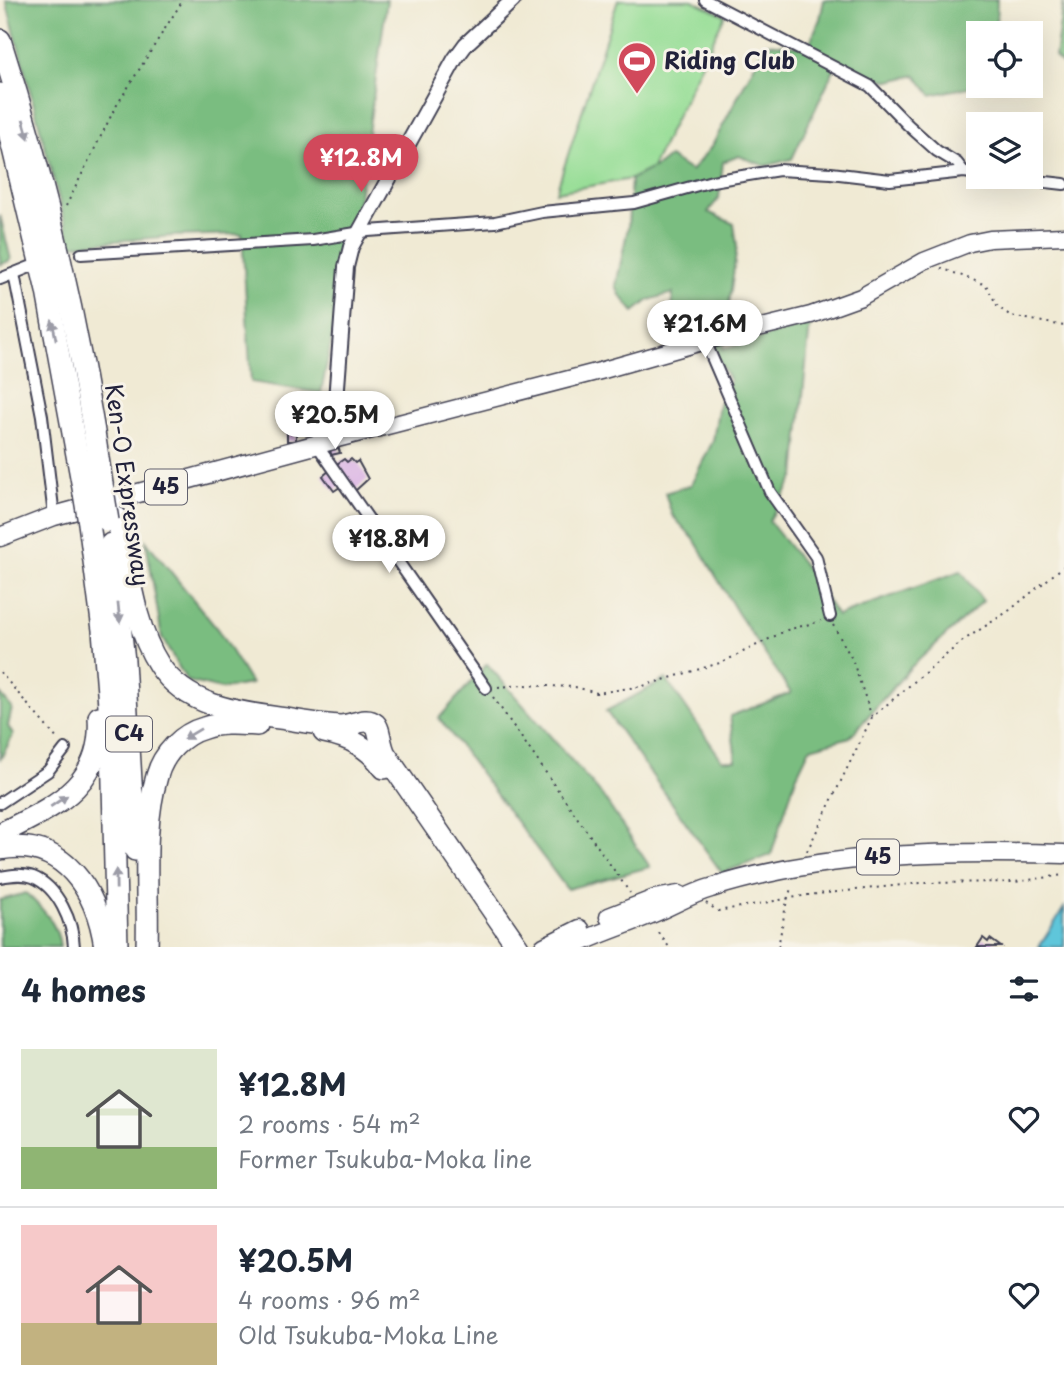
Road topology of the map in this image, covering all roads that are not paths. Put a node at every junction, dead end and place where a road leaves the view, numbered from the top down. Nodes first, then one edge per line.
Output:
1 (513, 0) edge
2 (705, 0) edge
3 (0, 40) edge
4 (0, 94) edge
5 (964, 172) joint
6 (1043, 182) edge
7 (1064, 184) edge
8 (360, 233) junction
9 (1064, 236) edge
10 (81, 254) dead end
11 (30, 267) dead end
12 (14, 274) junction
13 (0, 279) edge
14 (705, 341) junction
15 (325, 442) junction
16 (95, 492) junction
17 (54, 516) junction
18 (99, 522) junction
19 (0, 537) edge
20 (830, 616) road end
21 (486, 688) road end
22 (65, 749) road end
23 (0, 803) edge
24 (431, 823) junction
25 (0, 834) edge
26 (0, 849) edge
27 (1064, 854) edge
28 (0, 877) edge
29 (696, 892) junction
30 (74, 947) edge
31 (105, 947) edge
32 (117, 947) edge
33 (137, 947) edge
34 (147, 947) edge
35 (518, 947) edge
36 (544, 947) edge
37 (569, 947) edge

1 - 8 street
2 - 5 street
3 -> 16 highway, Ken-O Expressway / C4
16 -> 4 highway, Ken-O Expressway / C4
5 - 8 street
6 - 7 street
8 - 10 street
8 - 15 street
9 - 14 main road
11 - 12 street
12 - 13 street
12 - 17 street
14 - 15 main road
14 - 20 street
15 - 17 main road, 45
15 - 21 street
16 - 18 highway, Ken-O Expressway / C4, bridge
17 - 19 main road, 45
18 - 24 highway
25 -> 18 highway
32 -> 18 highway, Ken-O Expressway / C4
18 -> 33 highway, Ken-O Expressway / C4
22 - 23 street
24 -> 34 highway
24 - 35 highway
26 - 31 highway
27 - 29 main road, 45
28 - 30 street
29 - 36 main road, 45
29 - 37 main road, 45

